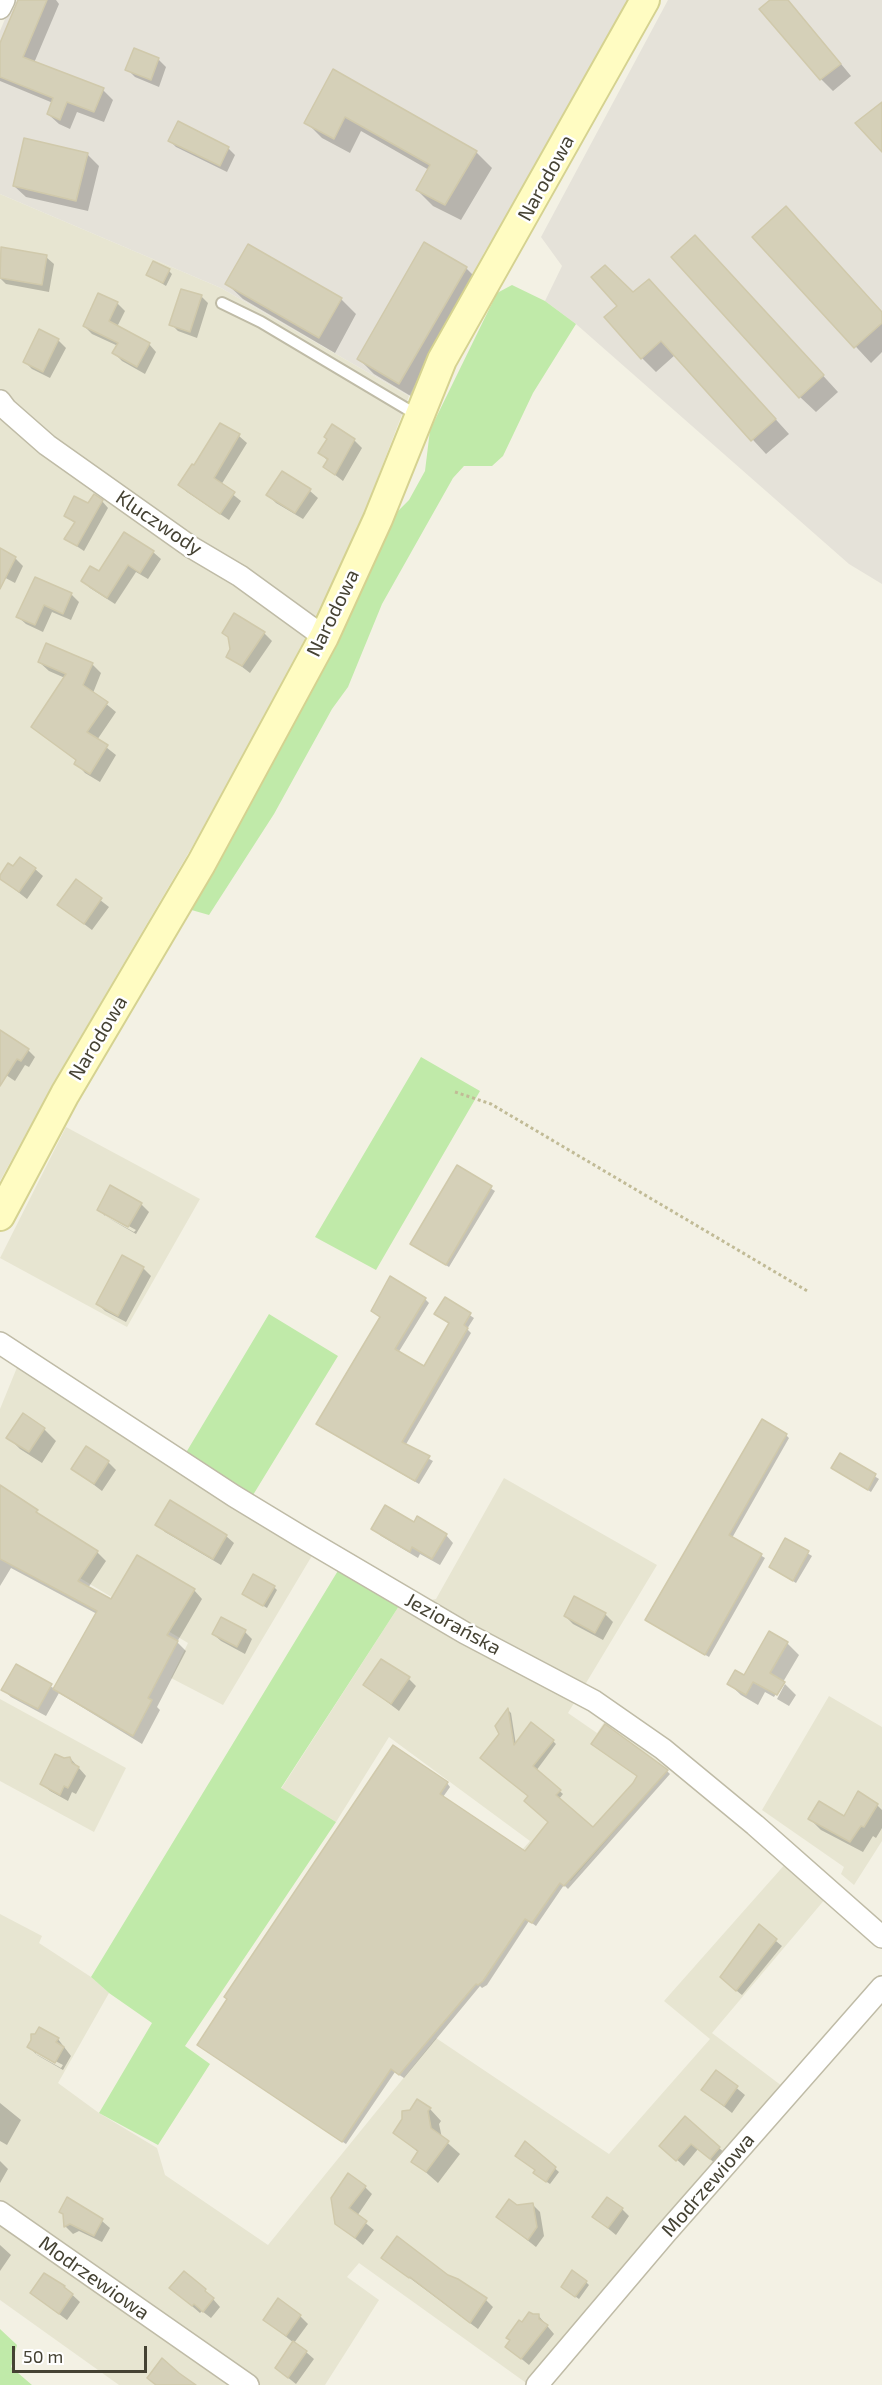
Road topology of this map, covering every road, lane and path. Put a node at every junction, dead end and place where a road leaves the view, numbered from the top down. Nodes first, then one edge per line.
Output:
1 (3, 0) edge
2 (645, 0) edge
3 (0, 8) edge
4 (222, 303) dead end
5 (0, 401) edge
6 (419, 416) junction
7 (324, 637) junction
8 (455, 1092) dead end
9 (0, 1216) edge
10 (809, 1292) dead end
11 (0, 1343) edge
12 (882, 1937) edge
13 (882, 1987) edge
14 (0, 2212) edge
15 (248, 2385) edge
16 (537, 2385) edge

1 - 3 street
2 - 6 street, Narodowa
4 - 6 lane
5 - 7 street, Kluczwody
6 - 7 street, Narodowa
7 - 9 street, Narodowa
8 - 10 path
11 - 12 street, Jeziorańska
13 - 16 street, Modrzewiowa
14 - 15 street, Modrzewiowa

